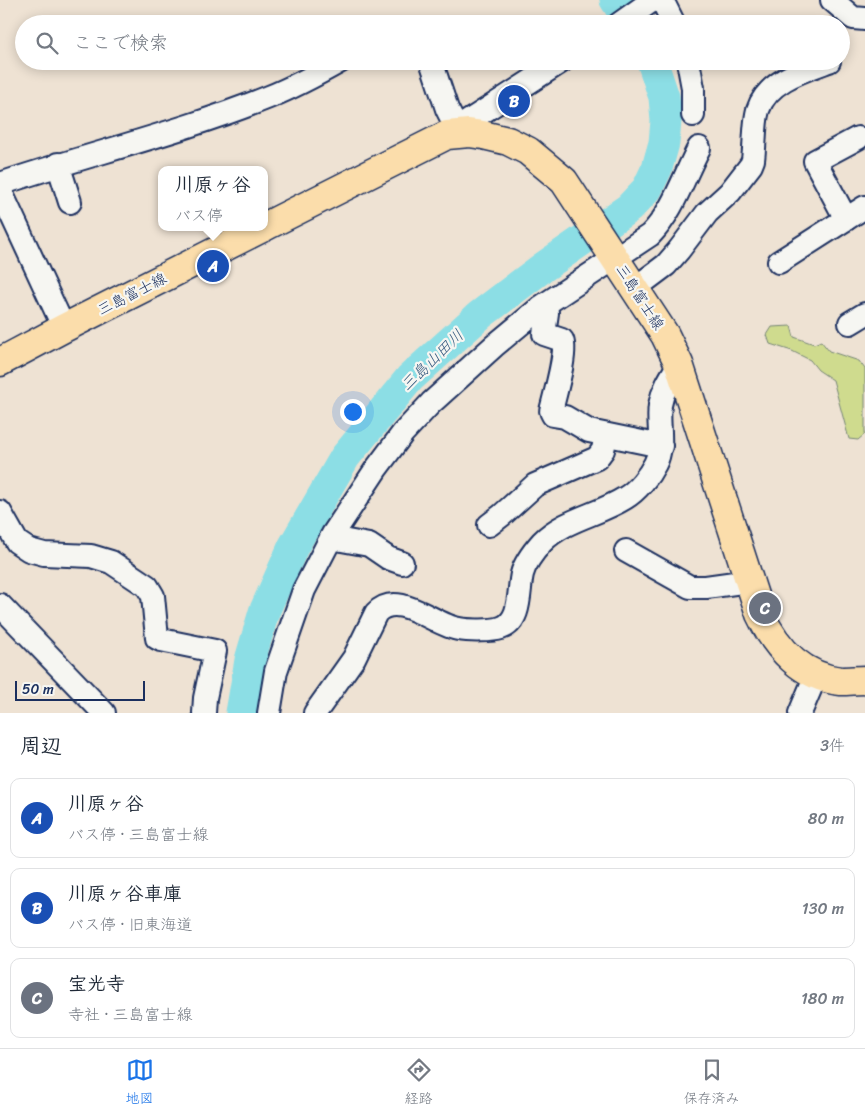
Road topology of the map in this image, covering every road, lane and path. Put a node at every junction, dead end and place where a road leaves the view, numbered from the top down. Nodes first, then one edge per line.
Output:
1 (653, 0) edge
2 (662, 0) edge
3 (832, 0) edge
4 (632, 15) edge
5 (670, 15) edge
6 (849, 15) edge
7 (850, 16) edge
8 (865, 19) edge
9 (323, 70) edge
10 (434, 70) edge
11 (548, 70) edge
12 (690, 70) edge
13 (805, 70) edge
14 (692, 115) dead end
15 (452, 132) junction
16 (858, 138) dead end
17 (699, 148) dead end
18 (58, 164) junction
19 (0, 184) edge
20 (0, 190) edge
21 (70, 202) dead end
22 (865, 207) edge
23 (846, 219) junction
24 (268, 225) edge
25 (256, 231) edge
26 (612, 256) junction
27 (779, 262) dead end
28 (634, 289) junction
29 (546, 304) junction
30 (64, 328) junction
31 (0, 362) edge
32 (679, 364) junction
33 (606, 435) junction
34 (661, 446) junction
35 (0, 512) edge
36 (489, 525) dead end
37 (330, 538) junction
38 (626, 551) dead end
39 (402, 563) dead end
40 (749, 581) junction
41 (0, 605) edge
42 (816, 675) junction
43 (865, 680) edge
44 (103, 713) edge
45 (204, 713) edge
46 (269, 713) edge
47 (315, 713) edge
48 (800, 713) edge

1 - 4 street
2 - 5 street
3 - 6 street
7 - 8 street
9 - 18 street
10 - 15 street
11 - 15 street
12 - 14 street
13 - 28 street
15 - 24 main road, 三島富士線
15 - 26 main road, 三島富士線
16 - 23 street
17 - 26 street
18 - 19 street
18 - 21 street
20 - 30 street
22 - 23 street
23 - 27 street
25 - 30 main road, 三島富士線
26 - 28 main road, 三島富士線
26 - 29 street
28 - 32 main road, 三島富士線
29 - 33 street
29 - 37 street
30 - 31 main road, 三島富士線
32 - 34 street
32 - 40 main road, 三島富士線
33 - 34 street
33 - 36 street
34 - 47 street
35 - 45 street
37 - 39 street
37 - 46 street
38 - 40 street
40 - 42 main road, 三島富士線
41 - 44 street
42 - 43 main road, 三島富士線
42 - 48 street

